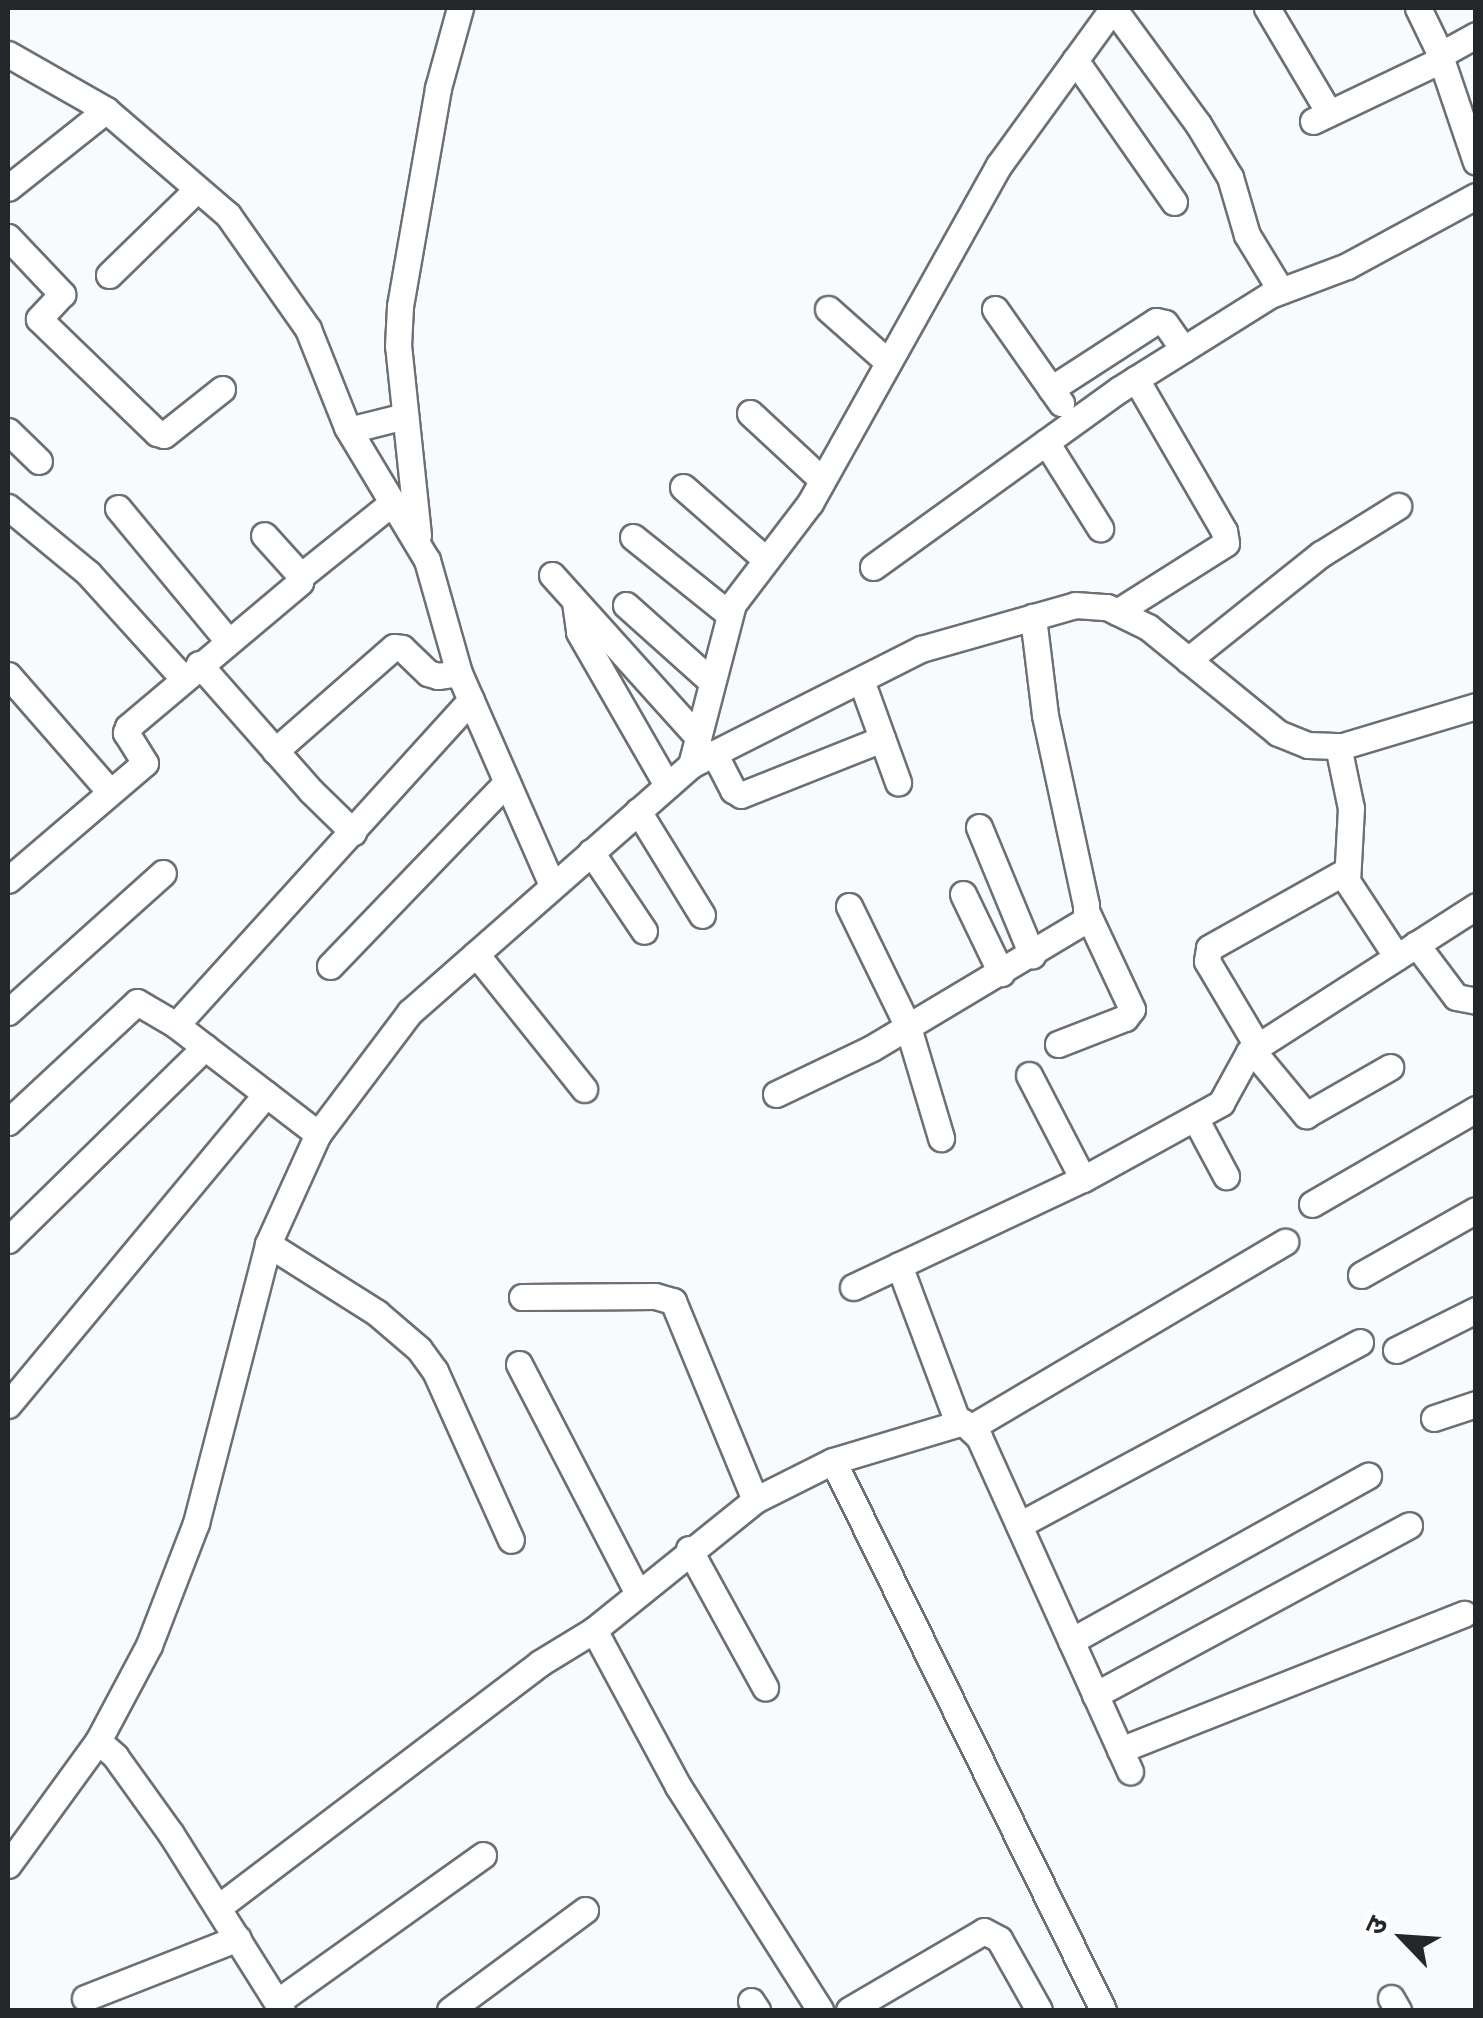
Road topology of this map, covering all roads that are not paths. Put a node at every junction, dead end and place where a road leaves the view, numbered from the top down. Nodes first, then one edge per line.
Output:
1 (460, 8) edge
2 (1113, 8) edge
3 (1266, 8) edge
4 (1418, 8) edge
5 (1476, 35) edge
6 (8, 54) edge
7 (1440, 58) junction
8 (1075, 60) junction
9 (106, 110) junction
10 (1475, 159) edge
11 (8, 188) edge
12 (197, 188) junction
13 (1476, 196) edge
14 (1174, 202) dead end
15 (8, 237) edge
16 (109, 275) dead end
17 (1280, 290) junction
18 (996, 309) dead end
19 (828, 310) dead end
20 (1183, 349) junction
21 (888, 362) junction
22 (1136, 379) junction
23 (222, 389) dead end
24 (1051, 390) junction
25 (750, 413) dead end
26 (405, 416) junction
27 (1074, 422) junction
28 (350, 430) junction
29 (8, 432) edge
30 (1046, 442) junction
31 (39, 461) dead end
32 (822, 480) junction
33 (683, 487) dead end
34 (393, 502) junction
35 (8, 506) edge
36 (1398, 506) dead end
37 (118, 508) dead end
38 (1100, 528) dead end
39 (264, 535) dead end
40 (633, 537) dead end
41 (419, 545) junction
42 (765, 560) junction
43 (872, 568) dead end
44 (552, 575) dead end
45 (301, 576) junction
46 (576, 602) junction
47 (626, 604) dead end
48 (1117, 612) junction
49 (729, 614) junction
50 (1033, 617) junction
51 (228, 640) junction
52 (1188, 660) junction
53 (191, 671) junction
54 (458, 673) junction
55 (8, 675) edge
56 (860, 680) junction
57 (712, 682) junction
58 (471, 700) junction
59 (1476, 706) edge
60 (882, 739) junction
61 (1338, 746) junction
62 (276, 751) junction
63 (701, 752) junction
64 (507, 782) junction
65 (898, 782) dead end
66 (667, 785) junction
67 (110, 792) junction
68 (638, 811) junction
69 (979, 827) dead end
70 (352, 832) junction
71 (590, 852) junction
72 (1346, 871) junction
73 (163, 873) dead end
74 (8, 880) edge
75 (552, 886) junction
76 (964, 894) dead end
77 (850, 906) dead end
78 (1476, 906) edge
79 (1087, 913) junction
80 (702, 915) dead end
81 (644, 931) dead end
82 (1407, 951) junction
83 (476, 954) junction
84 (1032, 955) junction
85 (330, 966) dead end
86 (1001, 973) junction
87 (1476, 1001) edge
88 (8, 1012) edge
89 (176, 1025) junction
90 (908, 1027) junction
91 (1058, 1044) dead end
92 (206, 1048) junction
93 (1255, 1048) junction
94 (1390, 1067) dead end
95 (1029, 1075) dead end
96 (584, 1089) dead end
97 (266, 1094) junction
98 (776, 1094) dead end
99 (1476, 1109) edge
100 (1195, 1118) junction
101 (8, 1122) edge
102 (318, 1134) junction
103 (941, 1138) dead end
104 (1226, 1176) dead end
105 (1083, 1179) junction
106 (1312, 1204) dead end
107 (1476, 1210) edge
108 (8, 1240) edge
109 (1285, 1242) dead end
110 (268, 1244) junction
111 (899, 1265) junction
112 (1362, 1274) dead end
113 (853, 1287) dead end
114 (522, 1297) dead end
115 (1476, 1310) edge
116 (1360, 1342) dead end
117 (1396, 1350) dead end
118 (519, 1364) dead end
119 (1476, 1404) edge
120 (8, 1405) edge
121 (1434, 1418) dead end
122 (965, 1425) junction
123 (833, 1460) junction
124 (1368, 1476) dead end
125 (755, 1500) junction
126 (1020, 1525) junction
127 (1409, 1525) dead end
128 (510, 1540) dead end
129 (689, 1550) junction
130 (638, 1594) junction
131 (1464, 1614) dead end
132 (594, 1630) junction
133 (1071, 1641) junction
134 (765, 1687) dead end
135 (1095, 1694) junction
136 (98, 1742) junction
137 (11, 1850) edge
138 (482, 1855) dead end
139 (220, 1906) junction
140 (585, 1910) dead end
141 (238, 1938) junction
142 (85, 1998) dead end
143 (279, 2006) edge
144 (450, 2010) edge
145 (820, 2010) edge
146 (849, 2010) edge
147 (1039, 2010) edge
148 (1103, 2010) edge

1 - 26 street
2 - 8 street
2 - 17 street
3 - 7 street
4 - 7 street
5 - 7 street
6 - 9 street
7 - 10 street
8 - 14 street
8 - 21 street
9 - 11 street
9 - 12 street
12 - 16 street
12 - 28 street
13 - 17 street
15 - 23 street
17 - 20 street
18 - 24 street
19 - 21 street
20 - 22 street
20 - 24 street
21 - 32 street
22 - 27 street
22 - 48 street
24 - 27 street
25 - 32 street
26 - 28 street
26 - 41 street
27 - 30 street
28 - 34 street
29 - 31 street
30 - 38 street
30 - 43 street
32 - 42 street
33 - 42 street
34 - 41 street
34 - 45 street
35 - 53 street
36 - 52 street
37 - 51 street
39 - 45 street
40 - 49 street
41 - 54 street
42 - 49 street
44 - 46 street
45 - 51 street
46 - 63 street
46 - 66 street
47 - 57 street
48 - 50 street
48 - 52 street
49 - 57 street
50 - 56 street
50 - 79 street
51 - 53 street
52 - 61 street
53 - 62 street
53 - 67 street
54 - 58 street
54 - 62 street
55 - 67 street
56 - 60 street
56 - 63 street
57 - 63 street
58 - 64 street
58 - 70 street
59 - 61 street
60 - 63 street
60 - 65 street
61 - 72 street
62 - 70 street
63 - 66 street
64 - 75 street
64 - 85 street
66 - 68 street
67 - 74 street
68 - 71 street
68 - 80 street
69 - 84 street
70 - 89 street
71 - 75 street
71 - 81 street
72 - 82 street
72 - 93 street
73 - 88 street
75 - 83 street
76 - 86 street
77 - 90 street
78 - 82 street
79 - 84 street
79 - 91 street
82 - 87 street
82 - 93 street
83 - 96 street
83 - 102 street
84 - 86 street
86 - 90 street
89 - 92 street
89 - 101 street
90 - 98 street
90 - 103 street
92 - 97 street
92 - 108 street
93 - 94 street
93 - 100 street
95 - 105 street
97 - 102 street
97 - 120 street
99 - 106 street
100 - 104 street
100 - 105 street
102 - 110 street
105 - 111 street
107 - 112 street
109 - 122 street
110 - 128 street
110 - 136 street
111 - 113 street
111 - 122 street
114 - 125 street
115 - 117 street
116 - 126 street
118 - 130 street
119 - 121 street
122 - 123 street
122 - 126 street
123 - 125 street
123 - 148 street
124 - 133 street
125 - 129 street
126 - 133 street
127 - 135 street
129 - 130 street
129 - 134 street
130 - 132 street
131 - 135 street
132 - 139 street
132 - 145 street
133 - 135 street
136 - 137 street
136 - 139 street
138 - 143 street
139 - 141 street
140 - 144 street
141 - 142 street
141 - 143 street
146 - 147 street

